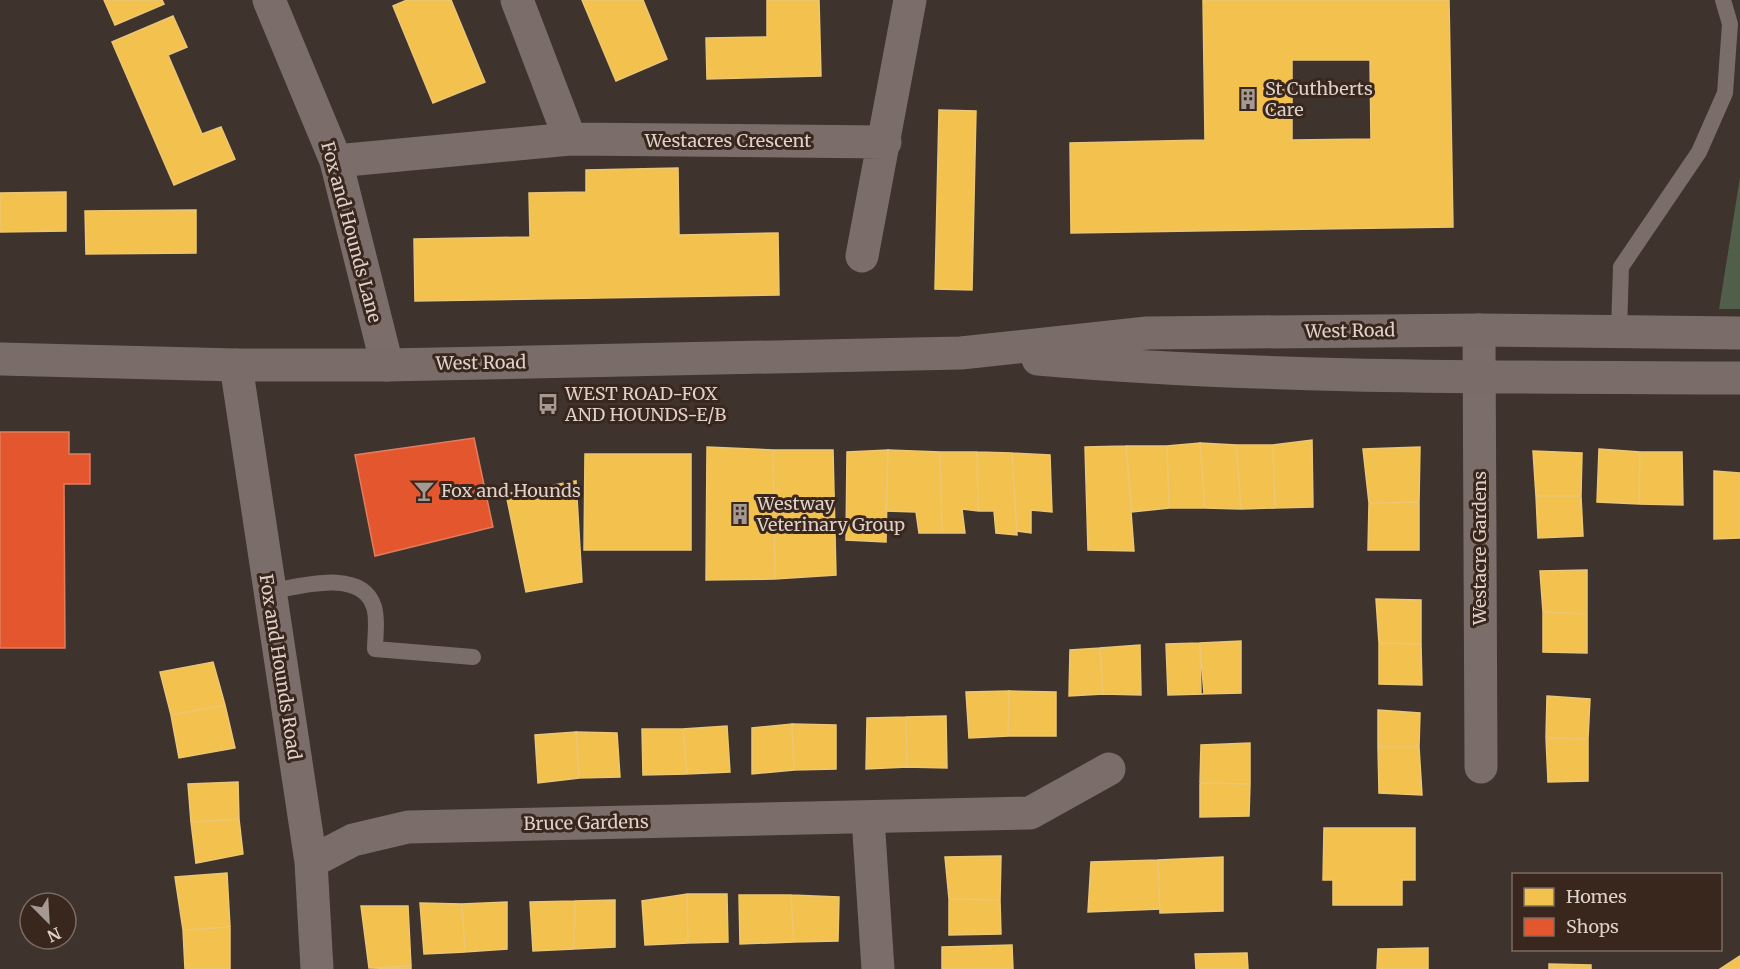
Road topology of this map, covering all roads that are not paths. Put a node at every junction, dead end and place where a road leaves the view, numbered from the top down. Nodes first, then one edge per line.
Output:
1 (269, 0) edge
2 (517, 0) edge
3 (910, 0) edge
4 (1723, 0) edge
5 (570, 139) junction
6 (885, 142) junction
7 (336, 161) junction
8 (861, 256) dead end
9 (1479, 330) junction
10 (1619, 330) junction
11 (1740, 333) edge
12 (962, 353) junction
13 (0, 359) edge
14 (236, 365) junction
15 (387, 365) junction
16 (1479, 377) junction
17 (1740, 378) edge
18 (268, 592) junction
19 (473, 657) dead end
20 (1481, 767) dead end
21 (1109, 768) dead end
22 (868, 818) junction
23 (311, 862) junction
24 (317, 969) edge
25 (878, 969) edge

1 - 7 street, Fox and Hounds Lane
2 - 5 street
3 - 6 street
4 - 10 lane
5 - 6 street, Westacres Crescent
5 - 7 street, Westacres Crescent
6 - 8 street
7 - 15 street, Fox and Hounds Lane
9 - 10 main road, West Road
9 - 12 main road, West Road
9 - 16 street, Westacre Gardens
10 - 11 main road, West Road
12 - 15 main road, West Road
12 - 16 main road, West Road
13 - 14 main road, West Road
14 - 15 main road, West Road
14 - 18 street, Fox and Hounds Road
16 - 17 main road, West Road
16 - 20 street, Westacre Gardens
18 - 19 lane
18 - 23 street, Fox and Hounds Road
21 - 22 street, Bruce Gardens
22 - 23 street, Bruce Gardens
22 - 25 street
23 - 24 street, Fox and Hounds Road

